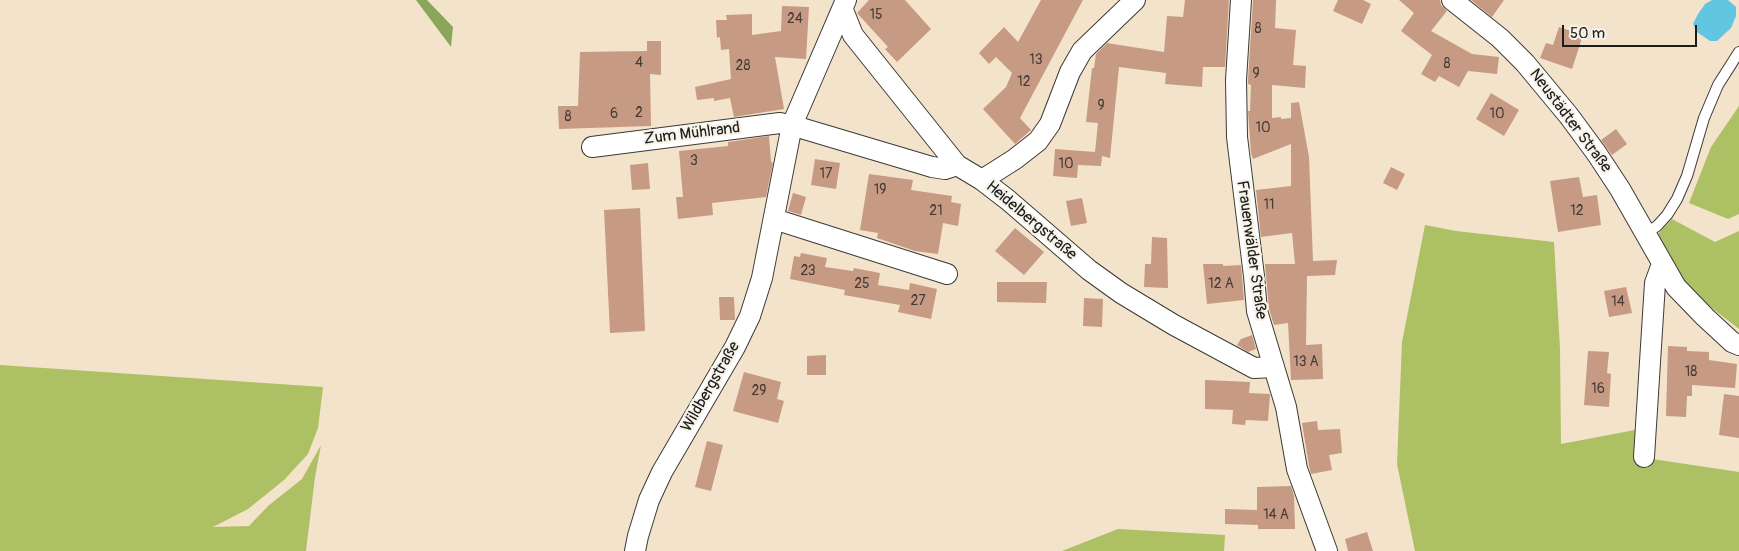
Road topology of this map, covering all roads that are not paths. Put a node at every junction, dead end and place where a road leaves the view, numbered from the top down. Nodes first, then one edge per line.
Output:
1 (1135, 0) edge
2 (1241, 0) edge
3 (1452, 0) edge
4 (845, 5) edge
5 (1739, 52) edge
6 (792, 125) junction
7 (592, 147) dead end
8 (957, 165) junction
9 (982, 180) junction
10 (774, 219) junction
11 (1646, 233) junction
12 (1662, 264) junction
13 (947, 274) dead end
14 (1739, 345) edge
15 (1274, 367) junction
16 (1644, 457) dead end
17 (635, 551) edge
18 (1327, 551) edge

1 - 9 street
2 - 15 street, Frauenwälder Straße
3 - 11 street, Neustädter Straße
4 - 6 street, Wildbergstraße
4 - 8 street, Heidelbergstraße
5 - 11 lane
6 - 7 street, Zum Mühlrand
6 - 8 street
6 - 10 street, Wildbergstraße
8 - 9 street, Heidelbergstraße
9 - 15 street, Heidelbergstraße
10 - 13 street
10 - 17 street, Wildbergstraße
11 - 12 street, Neustädter Straße
12 - 14 street, Neustädter Straße
12 - 16 street
15 - 18 street, Frauenwälder Straße

